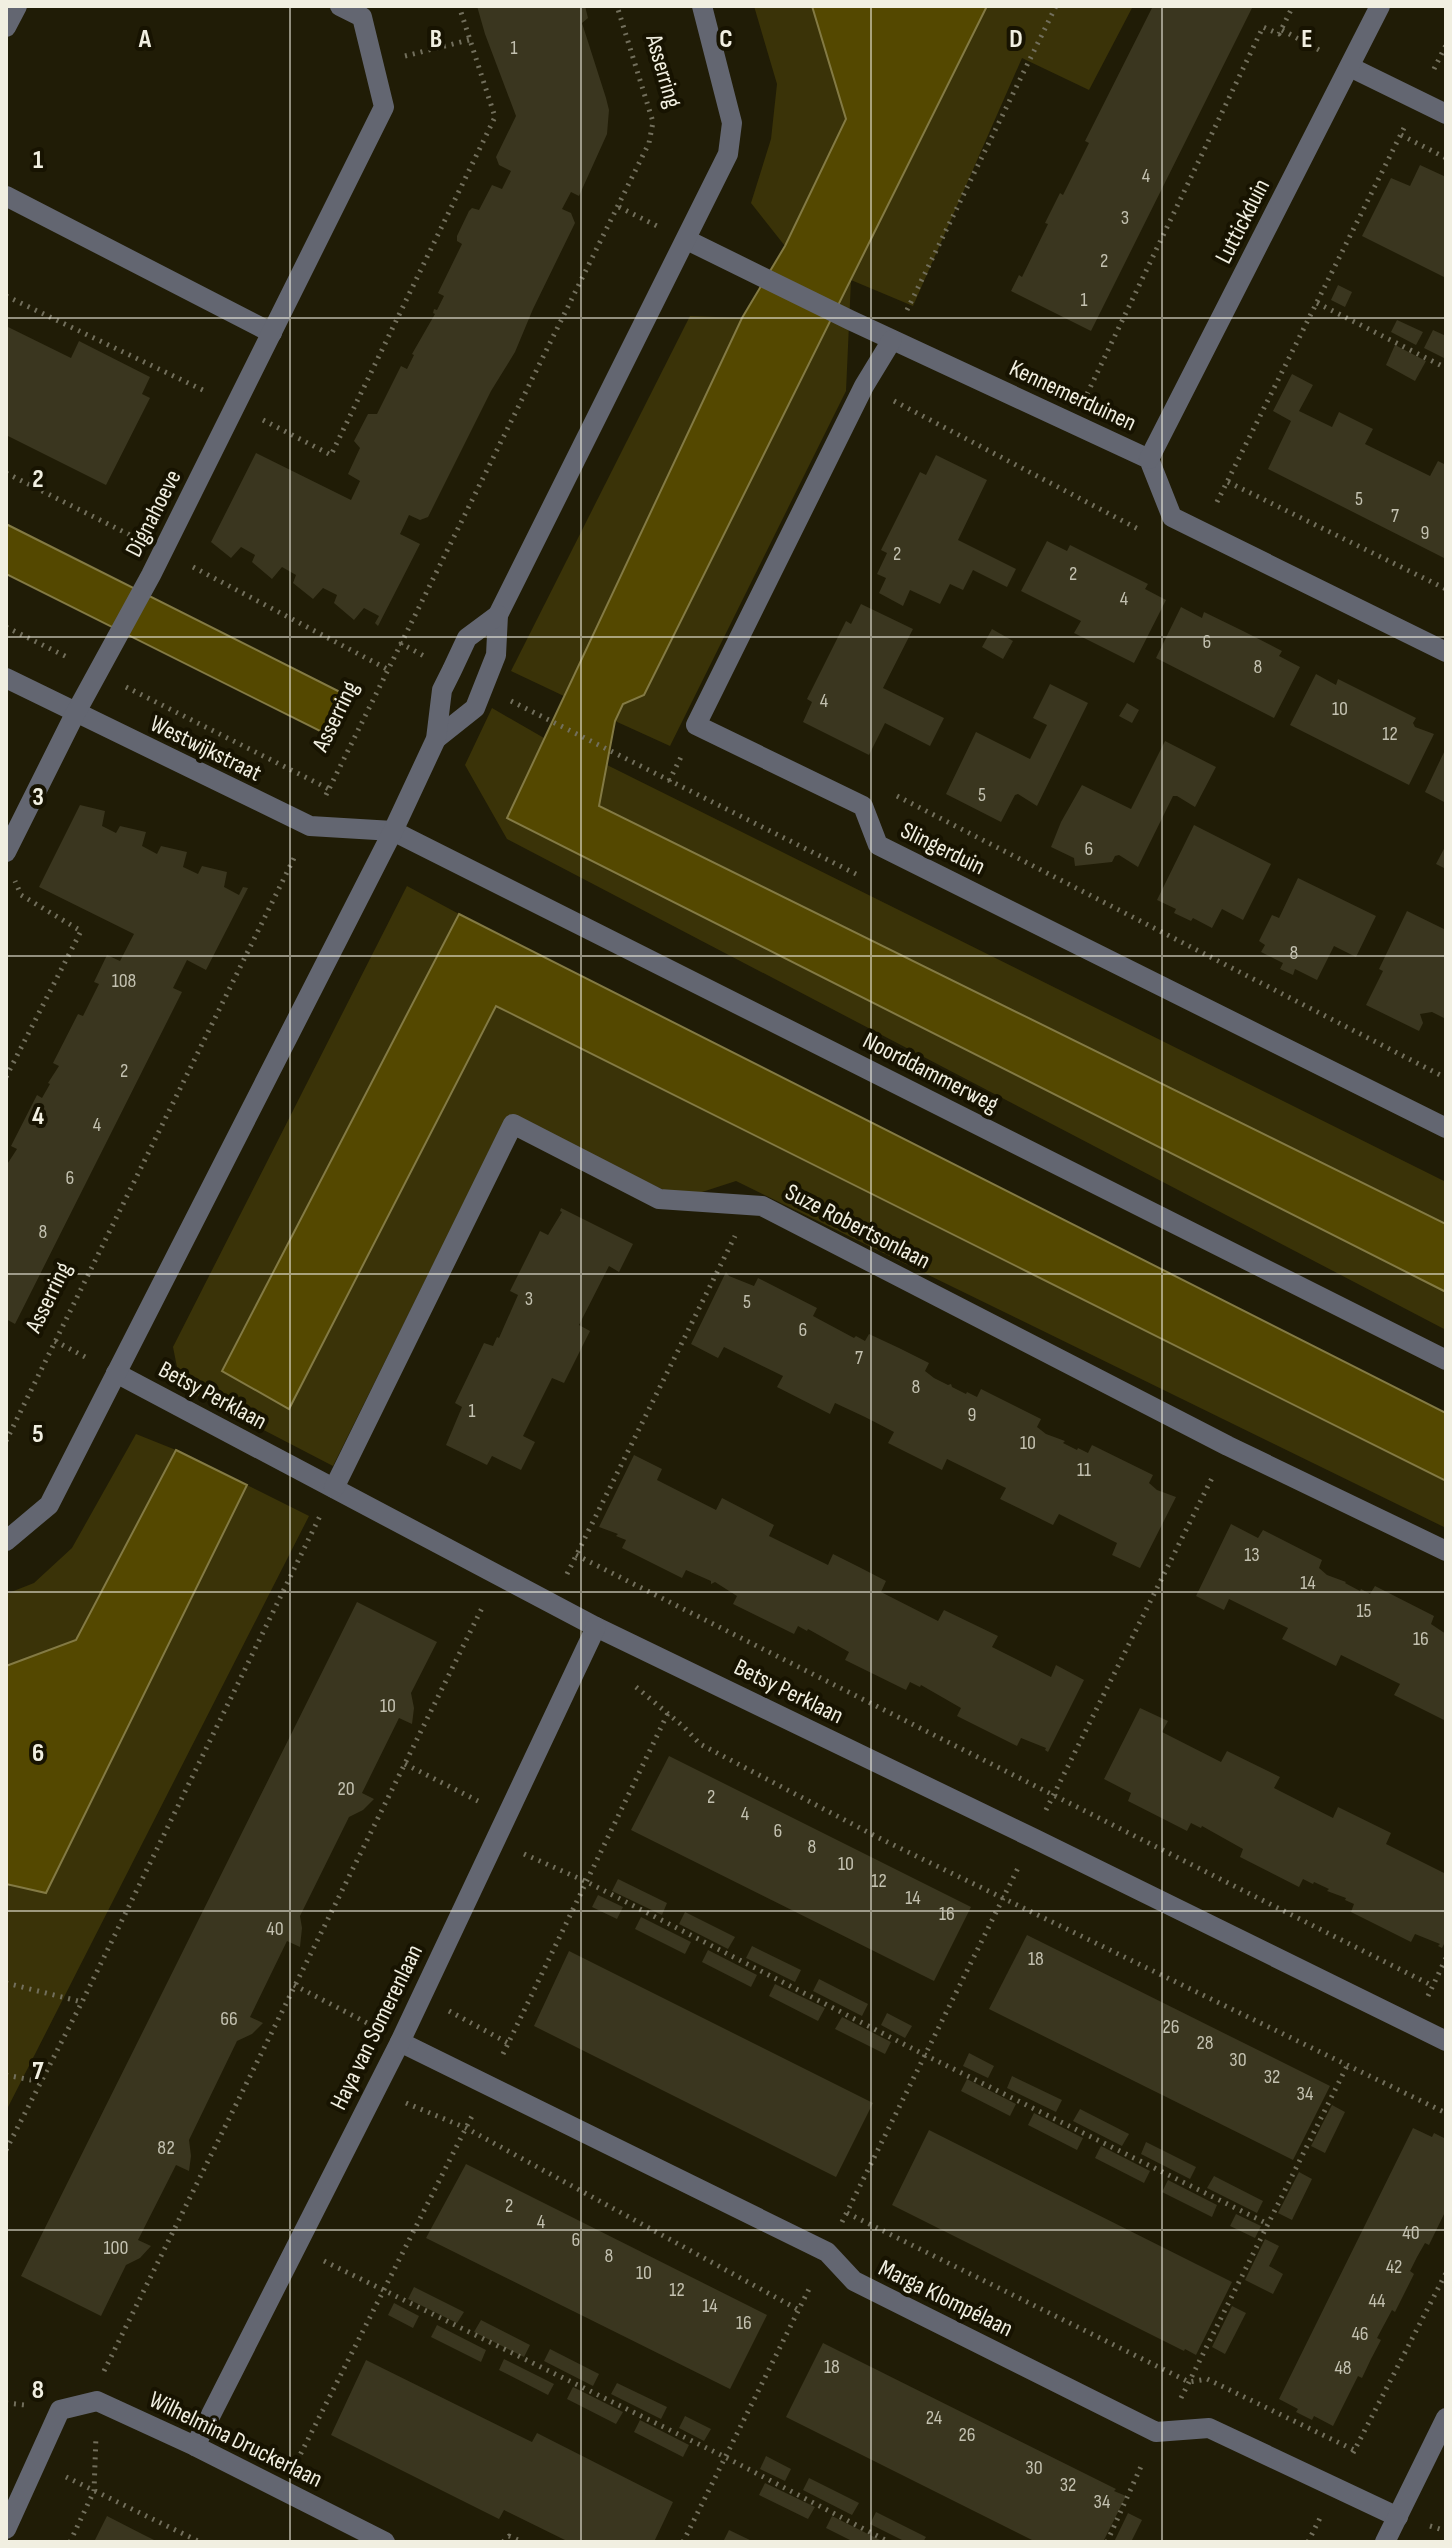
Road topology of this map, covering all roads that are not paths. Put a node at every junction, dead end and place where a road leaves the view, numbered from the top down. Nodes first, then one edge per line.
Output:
1 (17, 6) edge
2 (340, 6) edge
3 (702, 6) edge
4 (1380, 6) edge
5 (6, 27) edge
6 (1350, 67) junction
7 (1446, 114) edge
8 (6, 196) edge
9 (687, 240) junction
10 (272, 333) junction
11 (892, 340) junction
12 (1149, 459) junction
13 (498, 615) junction
14 (1446, 652) edge
15 (6, 678) edge
16 (75, 714) junction
17 (436, 739) junction
18 (393, 831) junction
19 (8, 861) edge
20 (1446, 1128) edge
21 (1446, 1360) edge
22 (116, 1373) junction
23 (334, 1488) junction
24 (6, 1541) edge
25 (1446, 1551) edge
26 (596, 1627) junction
27 (1446, 2041) edge
28 (400, 2042) junction
29 (1446, 2418) edge
30 (195, 2446) junction
31 (1398, 2517) junction
32 (6, 2529) edge
33 (385, 2542) edge
34 (1385, 2542) edge

1 - 5 street
2 - 10 street, Dignahoeve
3 - 9 street
4 - 6 street, Luttickduin
6 - 7 street
6 - 12 street, Luttickduin
8 - 10 street
9 - 11 street, Kennemerduinen
9 - 13 street
10 - 16 street, Dignahoeve
11 - 12 street, Kennemerduinen
11 - 20 street, Slingerduin
12 - 14 street, Kennemerduinen
13 - 17 street
13 - 17 street
15 - 16 street, Westwijkstraat
16 - 18 street, Westwijkstraat
16 - 19 street, Dignahoeve
17 - 18 street
18 - 21 street, Noorddammerweg
18 - 22 street
22 - 23 street, Betsy Perklaan
22 - 24 street
23 - 25 street, Suze Robertsonlaan
23 - 26 street, Betsy Perklaan
26 - 27 street, Betsy Perklaan
26 - 28 street, Haya van Somerenlaan
28 - 30 street, Haya van Somerenlaan
28 - 31 street, Marga Klompélaan
29 - 31 street
30 - 32 street, Wilhelmina Druckerlaan
30 - 33 street, Wilhelmina Druckerlaan
31 - 34 street

